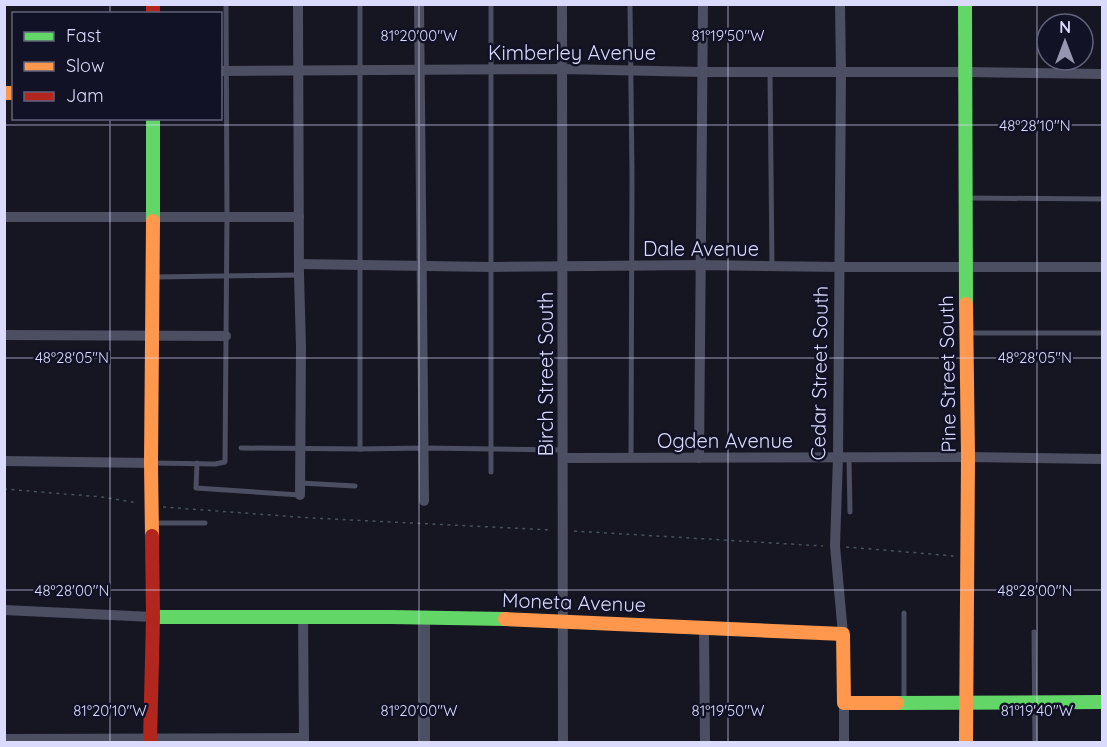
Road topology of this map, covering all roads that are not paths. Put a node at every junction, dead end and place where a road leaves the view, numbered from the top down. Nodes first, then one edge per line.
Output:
1 (226, 4) edge
2 (297, 4) edge
3 (360, 4) edge
4 (419, 4) edge
5 (491, 4) edge
6 (562, 4) edge
7 (630, 4) edge
8 (703, 4) edge
9 (840, 4) edge
10 (965, 4) edge
11 (419, 69) junction
12 (562, 69) junction
13 (360, 70) junction
14 (491, 70) junction
15 (630, 70) junction
16 (224, 71) edge
17 (297, 71) junction
18 (702, 72) junction
19 (770, 72) junction
20 (965, 72) junction
21 (841, 73) junction
22 (1102, 74) edge
23 (153, 120) edge
24 (965, 198) junction
25 (1102, 199) edge
26 (4, 217) edge
27 (153, 217) junction
28 (227, 217) junction
29 (299, 217) junction
30 (361, 265) junction
31 (422, 265) junction
32 (700, 265) junction
33 (562, 266) junction
34 (632, 266) junction
35 (772, 266) junction
36 (491, 267) junction
37 (840, 267) junction
38 (1102, 267) edge
39 (965, 268) junction
40 (299, 269) junction
41 (226, 276) junction
42 (153, 277) junction
43 (966, 333) junction
44 (1102, 333) edge
45 (4, 334) edge
46 (153, 336) junction
47 (226, 336) junction
48 (241, 448) dead end
49 (424, 448) junction
50 (300, 449) junction
51 (360, 449) junction
52 (491, 449) junction
53 (563, 454) junction
54 (844, 457) junction
55 (631, 458) junction
56 (699, 458) junction
57 (968, 458) junction
58 (1102, 459) edge
59 (4, 461) edge
60 (151, 463) junction
61 (197, 464) junction
62 (491, 472) dead end
63 (300, 483) junction
64 (355, 486) dead end
65 (300, 495) joint
66 (424, 501) dead end
67 (850, 512) dead end
68 (152, 523) junction
69 (205, 523) dead end
70 (4, 610) edge
71 (904, 613) dead end
72 (303, 616) junction
73 (153, 617) junction
74 (425, 617) junction
75 (562, 621) junction
76 (704, 627) junction
77 (1034, 632) dead end
78 (843, 634) junction
79 (844, 702) junction
80 (904, 702) junction
81 (965, 702) junction
82 (1035, 702) junction
83 (1102, 702) edge
84 (4, 739) edge
85 (150, 740) edge
86 (304, 740) edge
87 (424, 742) edge
88 (563, 742) edge
89 (705, 742) edge
90 (844, 742) edge
91 (966, 742) edge
92 (1035, 742) edge

1 - 16 lane
2 - 17 street
3 - 13 lane
4 - 11 street
5 - 14 lane
6 - 12 street, Birch Street South
7 - 15 lane
8 - 18 street
9 - 21 street, Cedar Street South
10 - 20 street, Pine Street South
11 - 13 street, Kimberley Avenue
11 - 14 street, Kimberley Avenue
11 - 31 street
12 - 14 street, Kimberley Avenue
12 - 15 street, Kimberley Avenue
12 - 33 street, Birch Street South
13 - 17 street, Kimberley Avenue
13 - 30 lane
14 - 36 lane
15 - 18 street, Kimberley Avenue
15 - 34 lane
16 - 17 street, Kimberley Avenue
16 - 28 lane
17 - 29 street
18 - 19 street, Kimberley Avenue
18 - 32 street
19 - 21 street, Kimberley Avenue
19 - 35 lane
20 - 21 street, Kimberley Avenue
20 - 22 street, Kimberley Avenue
20 - 24 street, Pine Street South
21 - 37 street, Cedar Street South
23 - 27 street
24 - 25 lane
24 - 39 street, Pine Street South
26 - 27 street
27 - 28 street
27 - 42 street
28 - 29 street
28 - 41 lane
29 - 40 street
30 - 31 street, Dale Avenue
30 - 40 street, Dale Avenue
30 - 51 lane
31 - 36 street, Dale Avenue
31 - 49 street
32 - 34 street, Dale Avenue
32 - 35 street, Dale Avenue
32 - 56 street
33 - 34 street, Dale Avenue
33 - 36 street, Dale Avenue
33 - 53 street, Birch Street South
34 - 55 lane
35 - 37 street, Dale Avenue
36 - 52 lane
37 - 39 street, Dale Avenue
37 - 54 street, Cedar Street South
38 - 39 street, Dale Avenue
39 - 43 street, Pine Street South
40 - 41 lane
40 - 50 street
41 - 42 lane
41 - 47 lane
42 - 46 street
43 - 44 lane
43 - 57 street, Pine Street South
45 - 46 street
46 - 47 street
46 - 60 street
47 - 61 lane
48 - 50 lane
49 - 51 lane
49 - 52 lane
49 - 66 street
50 - 51 lane
50 - 63 street
52 - 53 lane
52 - 62 lane
53 - 55 street, Ogden Avenue
53 - 75 street, Birch Street South
54 - 56 street, Ogden Avenue
54 - 57 street, Ogden Avenue
54 - 67 lane
54 - 78 street, Cedar Street South
55 - 56 street, Ogden Avenue
57 - 58 street, Ogden Avenue
57 - 81 street, Pine Street South
59 - 60 street
60 - 61 lane
60 - 68 street
61 - 65 lane
63 - 64 lane
63 - 65 street
68 - 69 lane
68 - 73 street
70 - 73 street
71 - 80 lane
72 - 73 street, Moneta Avenue
72 - 74 street, Moneta Avenue
72 - 86 street
73 - 85 street
74 - 75 street, Moneta Avenue
74 - 87 street
75 - 76 street, Moneta Avenue
75 - 88 street, Birch Street South
76 - 78 street, Moneta Avenue
76 - 89 street
77 - 82 lane
78 - 79 street, Cedar Street South
79 - 80 street
79 - 90 street, Cedar Street South
80 - 81 street
81 - 82 street
81 - 91 street, Pine Street South
82 - 83 street
82 - 92 lane
84 - 85 street
85 - 86 street

